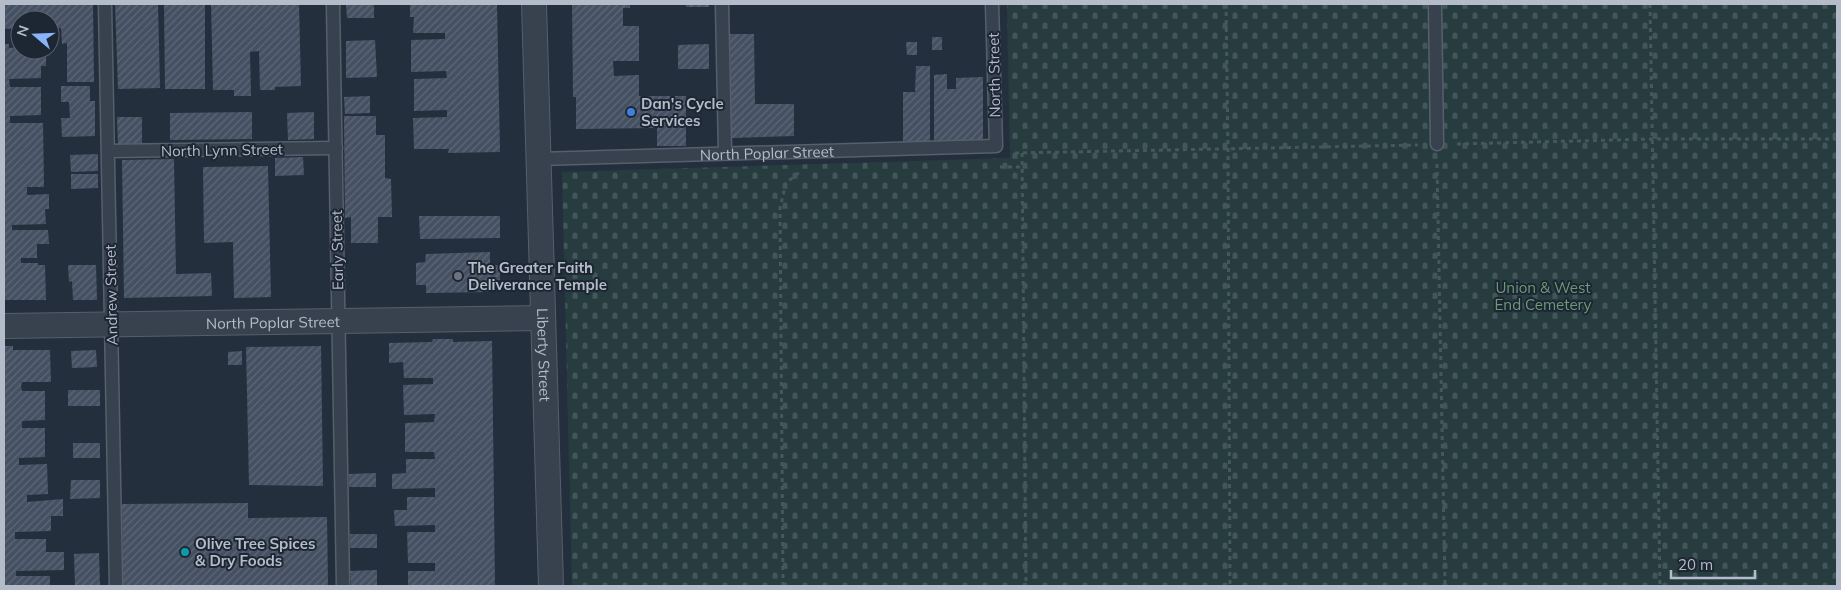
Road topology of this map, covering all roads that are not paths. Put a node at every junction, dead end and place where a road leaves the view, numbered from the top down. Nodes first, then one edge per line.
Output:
1 (106, 4) edge
2 (333, 4) edge
3 (534, 4) edge
4 (722, 4) edge
5 (992, 4) edge
6 (1435, 4) edge
7 (1436, 144) road end
8 (996, 146) joint
9 (336, 148) junction
10 (108, 152) junction
11 (725, 153) junction
12 (538, 159) junction
13 (543, 318) junction
14 (338, 321) junction
15 (112, 324) junction
16 (4, 326) edge
17 (116, 586) edge
18 (343, 586) edge
19 (550, 586) edge

1 - 10 lane, Andrew Street
2 - 9 lane, Early Street
3 - 12 street, Liberty Street
4 - 11 lane
5 - 8 lane, North Street
6 - 7 lane
8 - 11 lane, North Poplar Street
9 - 10 lane, North Lynn Street
9 - 14 lane, Early Street
10 - 15 lane, Andrew Street
11 - 12 lane, North Poplar Street
12 - 13 street, Liberty Street
13 - 14 street, North Poplar Street
13 - 19 street, Liberty Street
14 - 15 street, North Poplar Street
14 - 18 lane, Early Street
15 - 16 street, North Poplar Street
15 - 17 lane, Andrew Street

